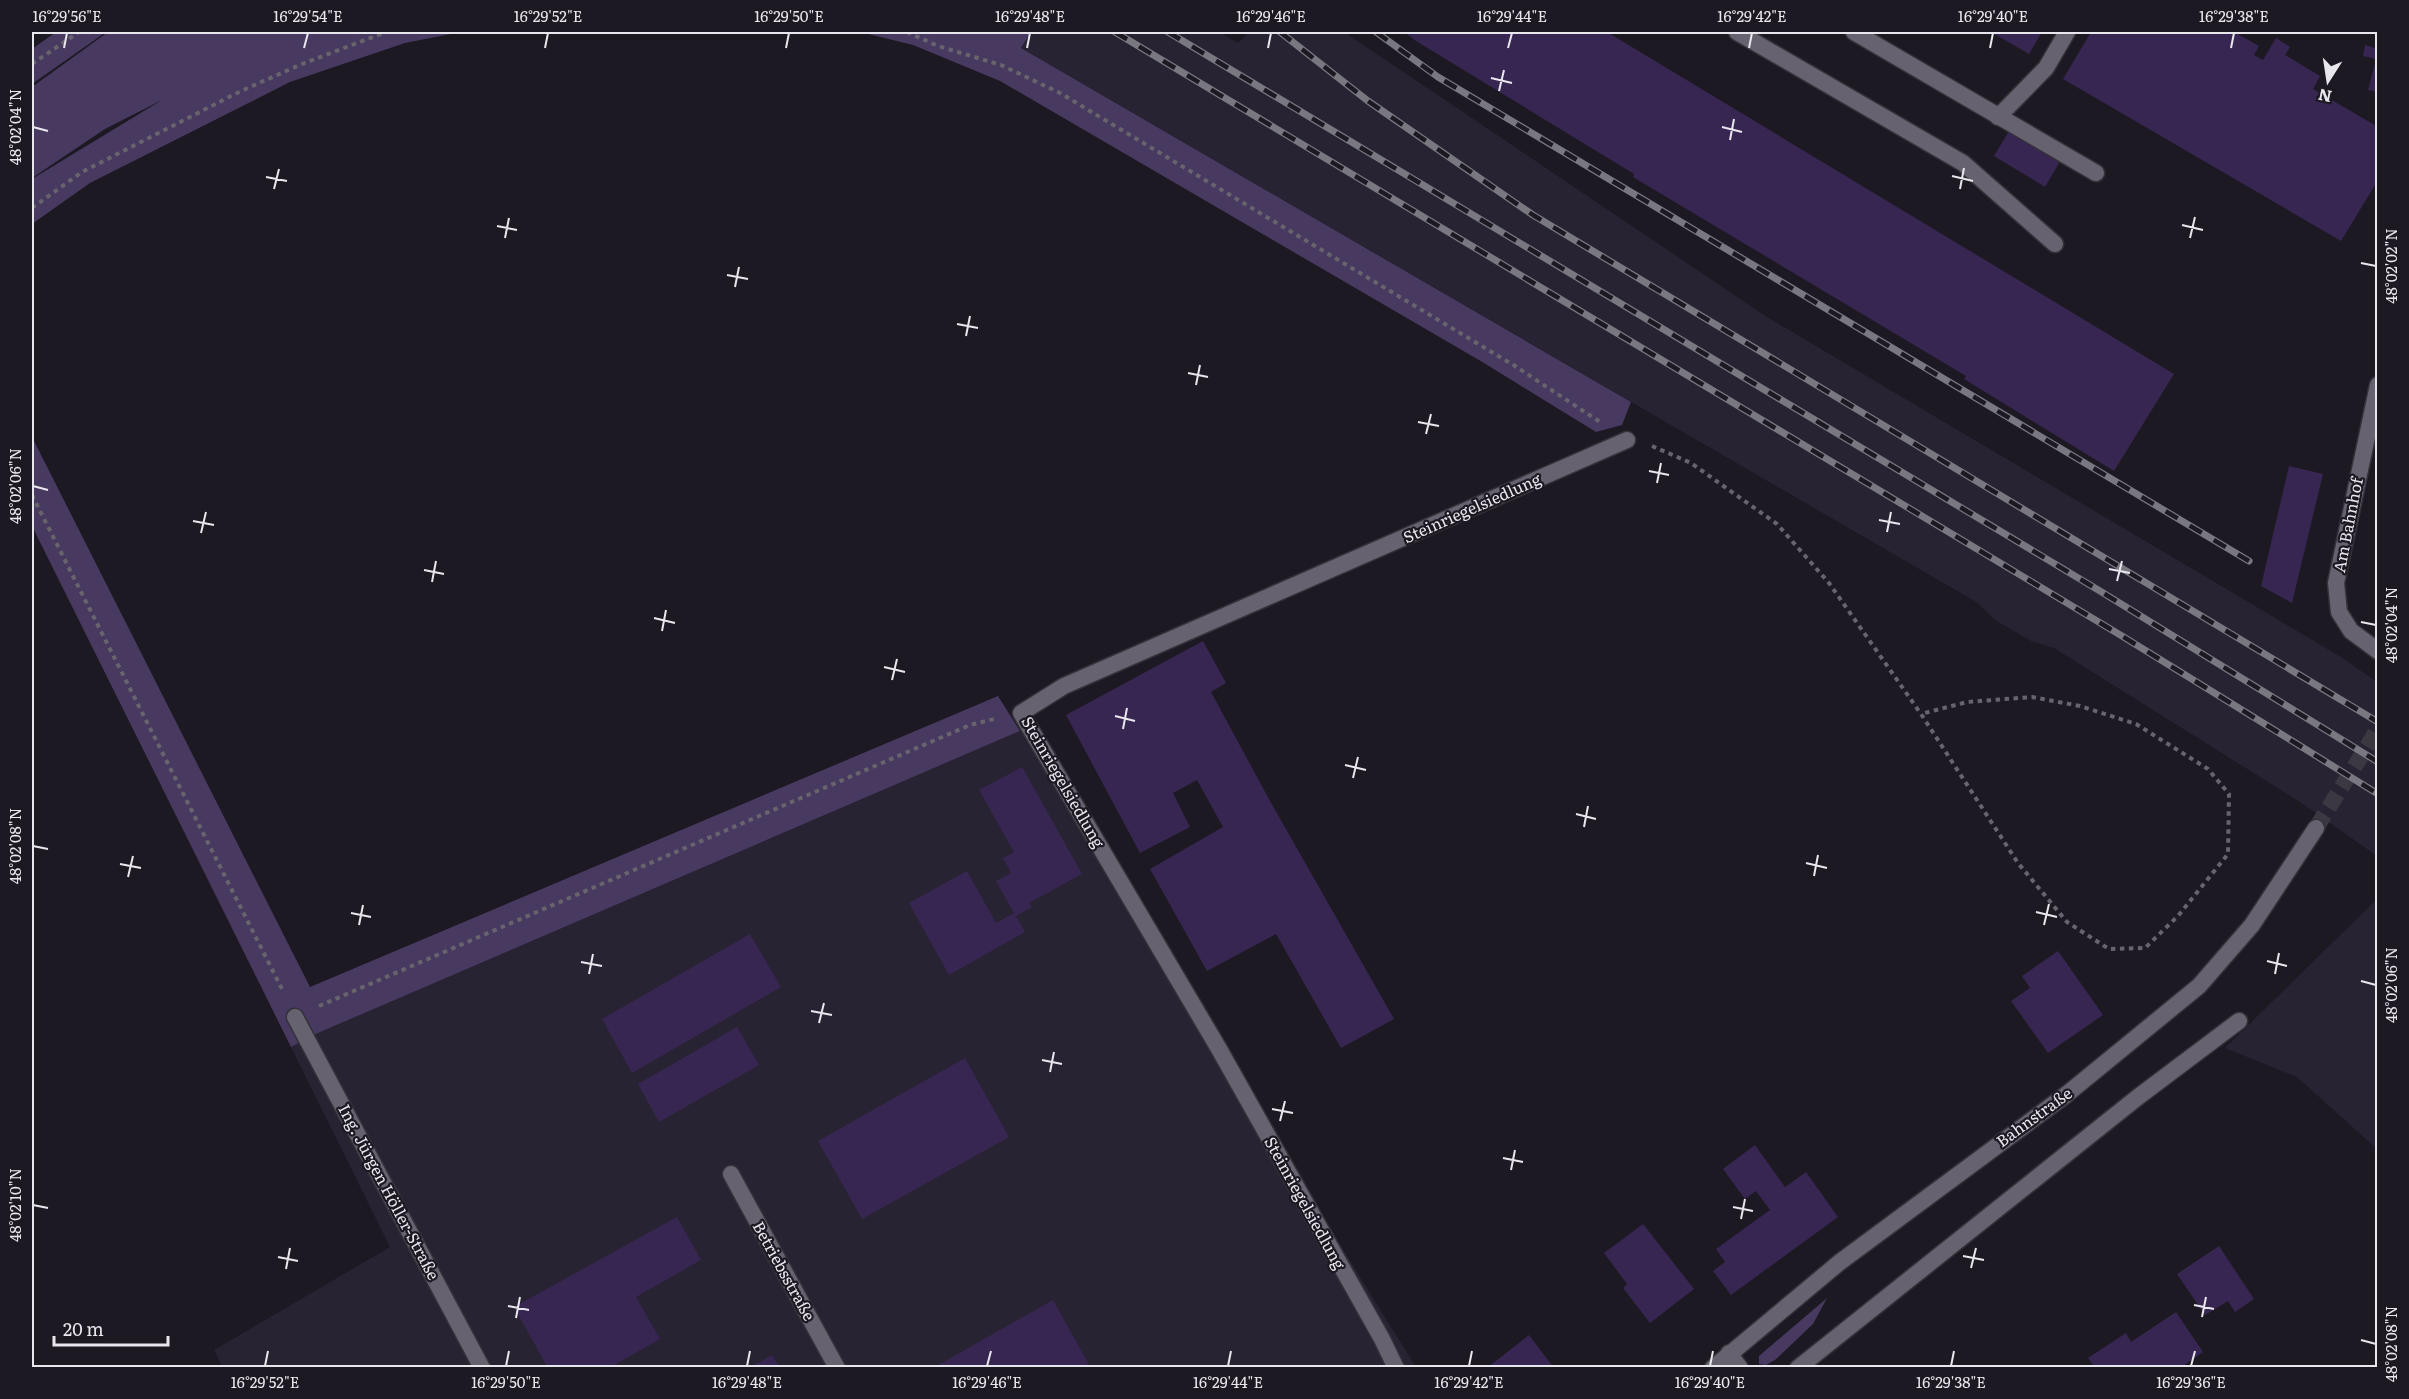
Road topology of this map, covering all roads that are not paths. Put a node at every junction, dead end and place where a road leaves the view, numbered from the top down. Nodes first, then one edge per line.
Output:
1 (1737, 32) edge
2 (1854, 32) edge
3 (2067, 32) edge
4 (1998, 117) junction
5 (2096, 173) dead end
6 (2055, 244) dead end
7 (2378, 385) edge
8 (1627, 440) road end
9 (2375, 649) edge
10 (2316, 828) tunnel mouth
11 (296, 1017) road end
12 (2239, 1021) dead end
13 (731, 1174) dead end
14 (1729, 1353) junction
15 (482, 1368) edge
16 (837, 1368) edge
17 (1395, 1368) edge
18 (1713, 1368) edge
19 (1740, 1368) edge
20 (1798, 1368) edge

1 - 6 street
2 - 4 street
3 - 4 street
4 - 5 street
7 - 9 street, Am Bahnhof
8 - 17 street, Steinriegelsiedlung
10 - 14 street, Bahnstraße
11 - 15 street, Ing. Jürgen Höller-Straße
12 - 20 street
13 - 16 street, Betriebsstraße
14 - 18 street, Bahnstraße
14 - 19 street

